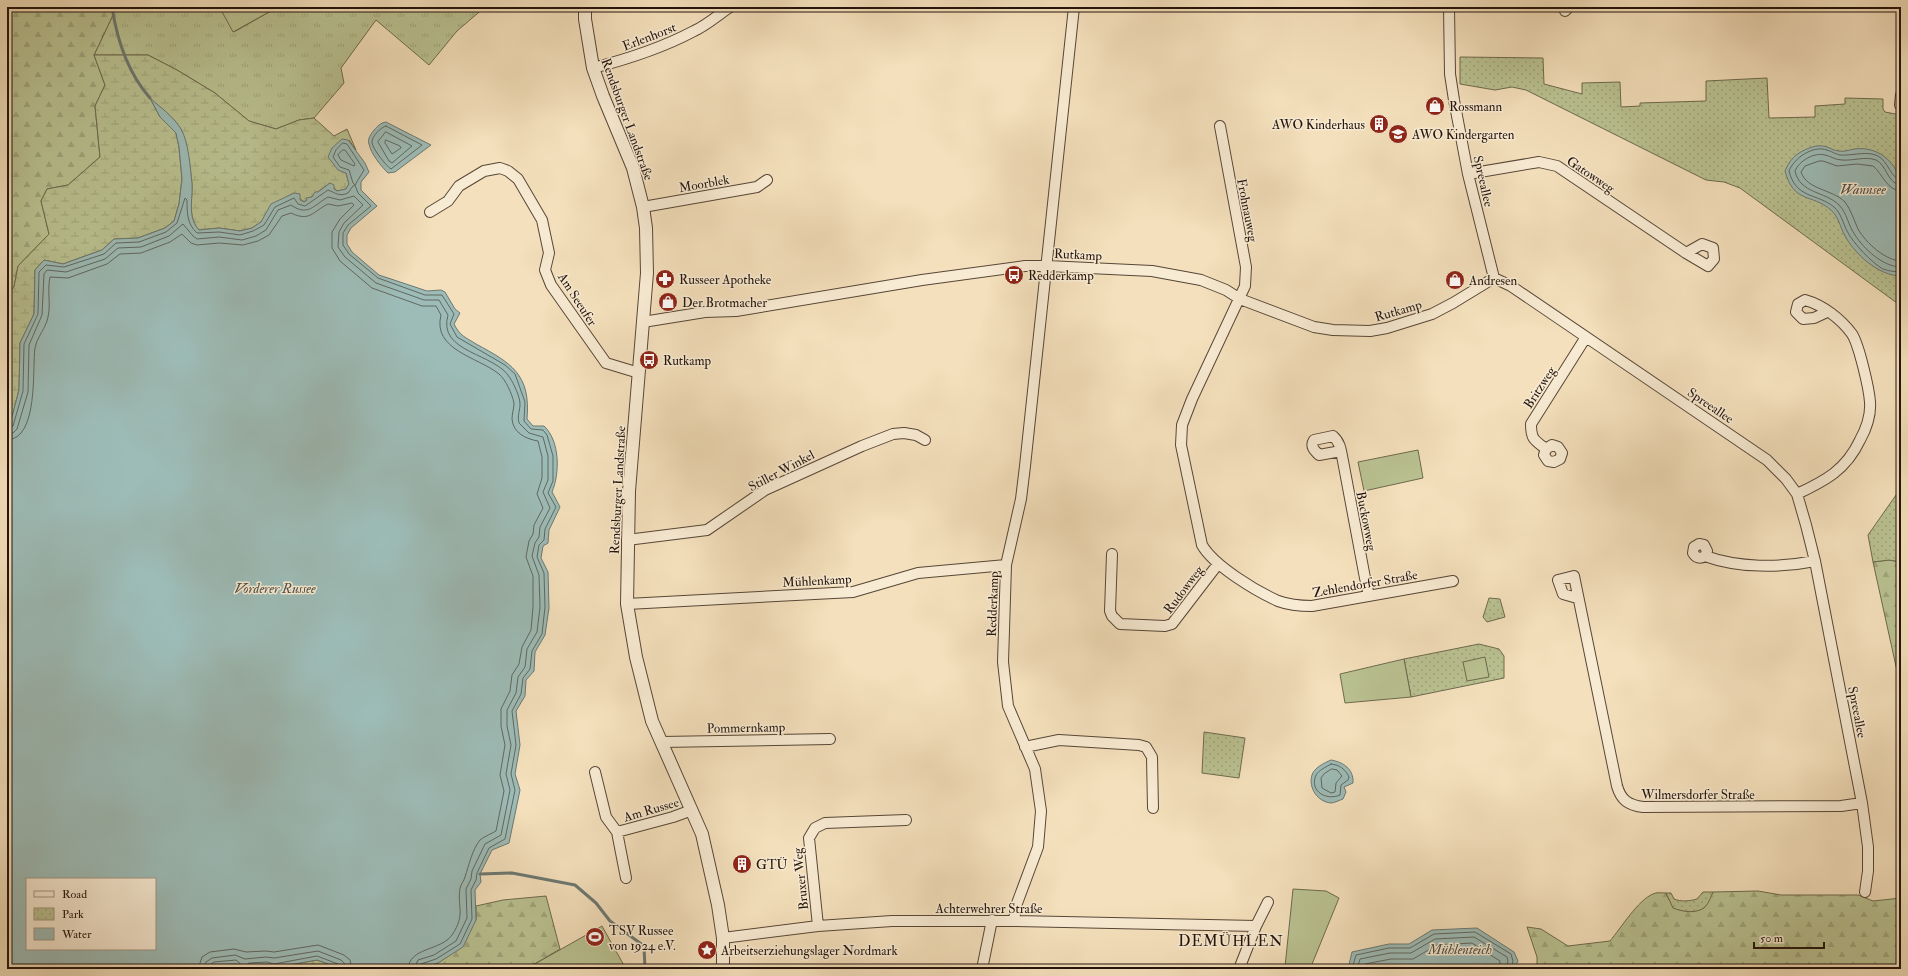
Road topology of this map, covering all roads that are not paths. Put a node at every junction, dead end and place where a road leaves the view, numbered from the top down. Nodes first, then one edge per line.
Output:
1 (585, 7) edge
2 (730, 7) edge
3 (1074, 7) edge
4 (1449, 7) edge
5 (593, 68) junction
6 (1901, 94) edge
7 (1900, 105) dead end
8 (1220, 126) dead end
9 (1468, 174) junction
10 (767, 180) dead end
11 (643, 207) junction
12 (430, 212) dead end
13 (1686, 253) dead end
14 (1047, 266) junction
15 (1494, 278) junction
16 (1240, 299) junction
17 (1827, 312) dead end
18 (643, 322) junction
19 (1586, 337) junction
20 (639, 373) junction
21 (925, 440) dead end
22 (1546, 449) dead end
23 (1341, 451) dead end
24 (1797, 494) junction
25 (627, 540) junction
26 (1112, 554) dead end
27 (1704, 556) dead end
28 (1815, 561) junction
29 (1218, 564) junction
30 (1006, 565) junction
31 (1453, 581) dead end
32 (1369, 596) junction
33 (1577, 598) dead end
34 (627, 604) junction
35 (830, 739) dead end
36 (662, 742) junction
37 (1025, 747) junction
38 (596, 772) dead end
39 (1862, 803) junction
40 (1153, 808) dead end
41 (692, 810) junction
42 (906, 820) dead end
43 (617, 832) junction
44 (626, 878) dead end
45 (1864, 892) dead end
46 (1268, 902) dead end
47 (992, 920) junction
48 (1014, 921) junction
49 (818, 926) junction
50 (1256, 926) junction
51 (723, 938) junction
52 (723, 969) edge
53 (982, 969) edge
54 (1239, 969) edge

1 - 5 street, Rendsburger Landstraße
2 - 5 street, Erlenhorst
3 - 14 street, Redderkamp
4 - 9 street, Spreeallee
5 - 11 street, Rendsburger Landstraße
6 - 7 street
8 - 16 street, Frohnauweg
9 - 13 street, Gatowweg
9 - 15 street, Spreeallee
10 - 11 street, Moorblek
11 - 18 street, Rendsburger Landstraße
12 - 20 street, Am Seeufer
14 - 16 street, Rutkamp
14 - 18 street, Rutkamp
14 - 30 street, Redderkamp
15 - 16 street, Rutkamp
15 - 19 street, Spreeallee
16 - 29 street, Zehlendorfer Straße
17 - 24 street
18 - 20 street, Rendsburger Landstraße
19 - 22 street, Britzweg
19 - 24 street, Spreeallee
20 - 25 street, Rendsburger Landstraße
21 - 25 street, Stiller Winkel
23 - 32 street, Buckowweg
24 - 28 street, Spreeallee
25 - 34 street, Rendsburger Landstraße
26 - 29 street, Rudowweg
27 - 28 street
28 - 39 street, Spreeallee
29 - 32 street, Zehlendorfer Straße
30 - 34 street, Mühlenkamp
30 - 37 street, Redderkamp
31 - 32 street, Zehlendorfer Straße
33 - 39 street, Wilmersdorfer Straße
34 - 36 street, Rendsburger Landstraße
35 - 36 street, Pommernkamp
36 - 41 street, Rendsburger Landstraße
37 - 40 street
37 - 48 street, Redderkamp
38 - 43 street, Am Russee
39 - 45 street, Spreeallee
41 - 43 street, Am Russee
41 - 51 street, Rendsburger Landstraße
42 - 49 street, Bruxer Weg
43 - 44 street, Am Russee
46 - 50 street
47 - 48 street, Achterwehrer Straße
47 - 49 street, Achterwehrer Straße
47 - 53 street
48 - 50 street, Achterwehrer Straße
49 - 51 street, Achterwehrer Straße
50 - 54 street
51 - 52 street, Rendsburger Landstraße

